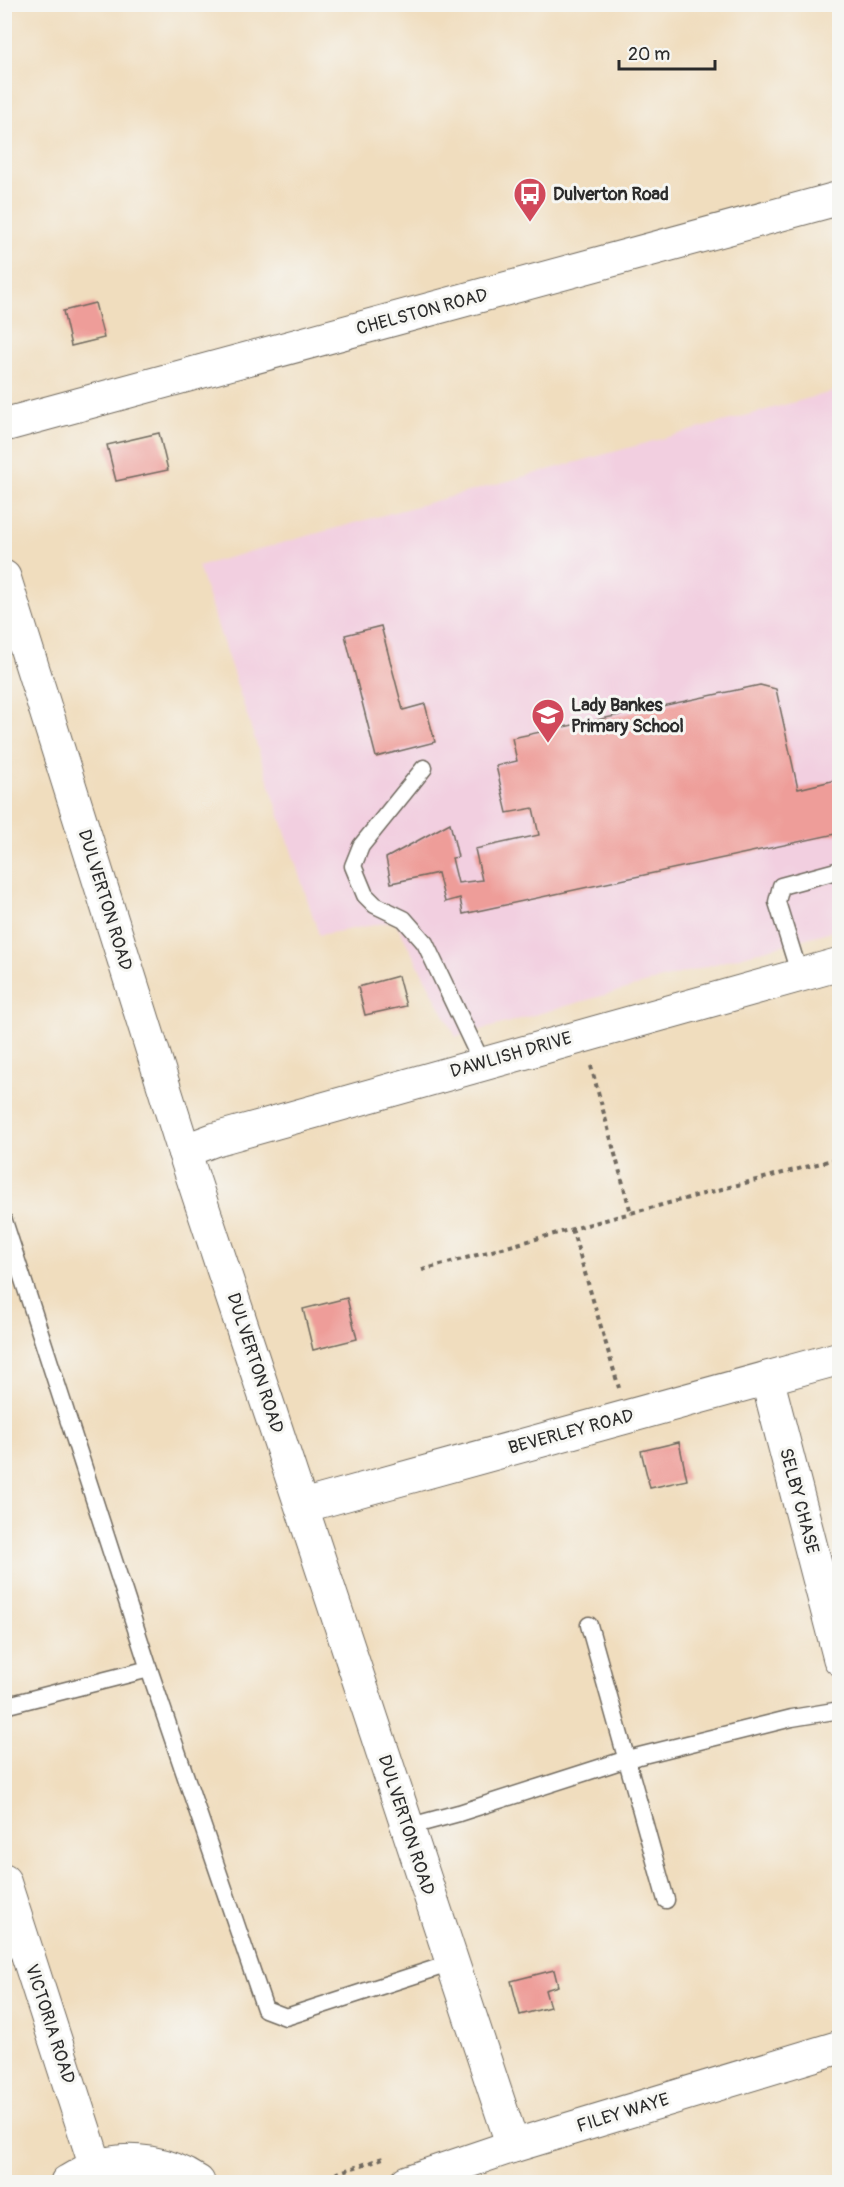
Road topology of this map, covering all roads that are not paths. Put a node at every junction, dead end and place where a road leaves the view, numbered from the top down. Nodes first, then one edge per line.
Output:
1 (840, 198) edge
2 (4, 425) edge
3 (7, 594) edge
4 (424, 768) dead end
5 (840, 870) edge
6 (840, 964) edge
7 (800, 976) junction
8 (482, 1063) junction
9 (184, 1151) junction
10 (4, 1221) edge
11 (840, 1358) edge
12 (767, 1378) junction
13 (303, 1506) junction
14 (588, 1624) dead end
15 (840, 1659) edge
16 (149, 1669) junction
17 (4, 1706) edge
18 (840, 1710) edge
19 (627, 1759) junction
20 (407, 1827) junction
21 (4, 1881) edge
22 (666, 1900) dead end
23 (452, 1963) junction
24 (840, 2047) edge
25 (513, 2146) junction
26 (96, 2167) junction
27 (415, 2181) edge
28 (67, 2182) edge
29 (198, 2182) edge

1 - 2 street, CHELSTON ROAD
3 - 9 street, DULVERTON ROAD
4 - 8 lane
5 - 7 lane
6 - 7 street, DAWLISH DRIVE
7 - 8 street, DAWLISH DRIVE
8 - 9 street, DAWLISH DRIVE
9 - 13 street, DULVERTON ROAD
10 - 16 lane
11 - 12 street, BEVERLEY ROAD
12 - 13 street, BEVERLEY ROAD
12 - 15 street, SELBY CHASE
13 - 20 street, DULVERTON ROAD
14 - 19 lane
16 - 17 lane
16 - 23 lane
18 - 19 lane
19 - 20 lane
19 - 22 lane
20 - 23 street, DULVERTON ROAD
21 - 26 street, VICTORIA ROAD
23 - 25 street, DULVERTON ROAD
24 - 25 street, FILEY WAYE
25 - 27 street, FILEY WAYE
26 - 28 street
26 - 29 street

